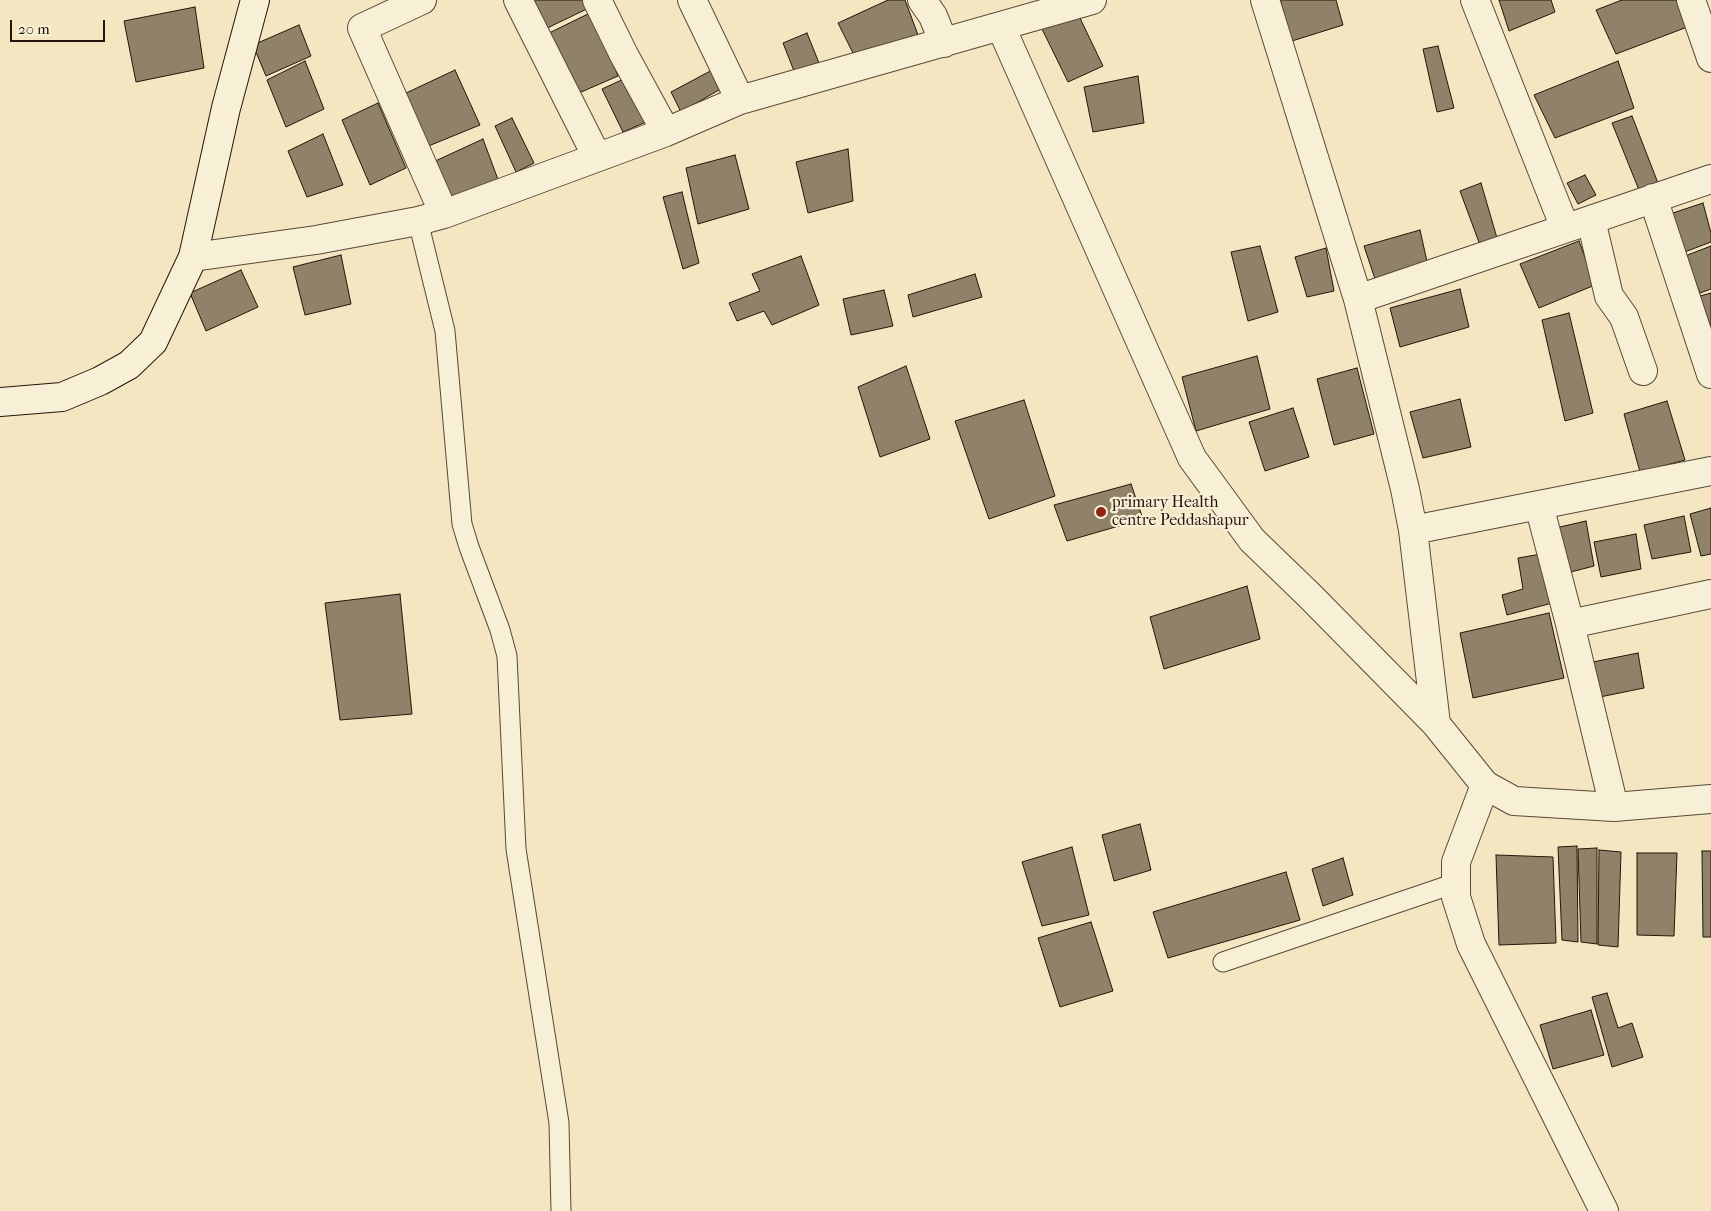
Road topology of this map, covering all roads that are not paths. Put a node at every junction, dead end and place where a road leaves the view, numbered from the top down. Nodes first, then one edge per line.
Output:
1 (255, 0) edge
2 (422, 0) edge
3 (518, 0) edge
4 (597, 0) edge
5 (922, 0) edge
6 (1092, 0) edge
7 (1265, 0) edge
8 (1475, 0) edge
9 (1691, 0) edge
10 (697, 2) edge
11 (1001, 27) junction
12 (944, 43) junction
13 (1711, 58) edge
14 (740, 100) junction
15 (666, 132) junction
16 (597, 157) junction
17 (1711, 179) edge
18 (1653, 198) junction
19 (444, 214) junction
20 (1591, 220) junction
21 (418, 221) junction
22 (1565, 228) junction
23 (193, 257) junction
24 (1358, 299) junction
25 (1643, 371) dead end
26 (1711, 374) edge
27 (0, 402) edge
28 (1711, 471) edge
29 (1539, 506) junction
30 (1413, 530) junction
31 (1711, 594) edge
32 (1570, 624) junction
33 (1436, 724) junction
34 (1485, 786) junction
35 (1711, 799) edge
36 (1614, 807) junction
37 (1456, 883) junction
38 (1223, 962) dead end
39 (561, 1211) edge
40 (1604, 1211) edge

1 - 23 street
2 - 19 street
3 - 16 street
4 - 15 street
5 - 12 street
6 - 11 street
7 - 24 street
8 - 22 street
9 - 13 street
10 - 14 street
11 - 12 street
11 - 33 street
12 - 14 street
14 - 15 street
15 - 16 street
16 - 19 street
17 - 18 street
18 - 20 street
18 - 26 street
19 - 21 street
20 - 22 street
20 - 25 street
21 - 23 street
21 - 39 lane
22 - 24 street
23 - 27 street
24 - 30 street
28 - 29 street
29 - 30 street
29 - 32 street
30 - 33 street
31 - 32 street
32 - 36 street
33 - 34 street
34 - 36 street
34 - 37 street
35 - 36 street
37 - 38 lane
37 - 40 street

